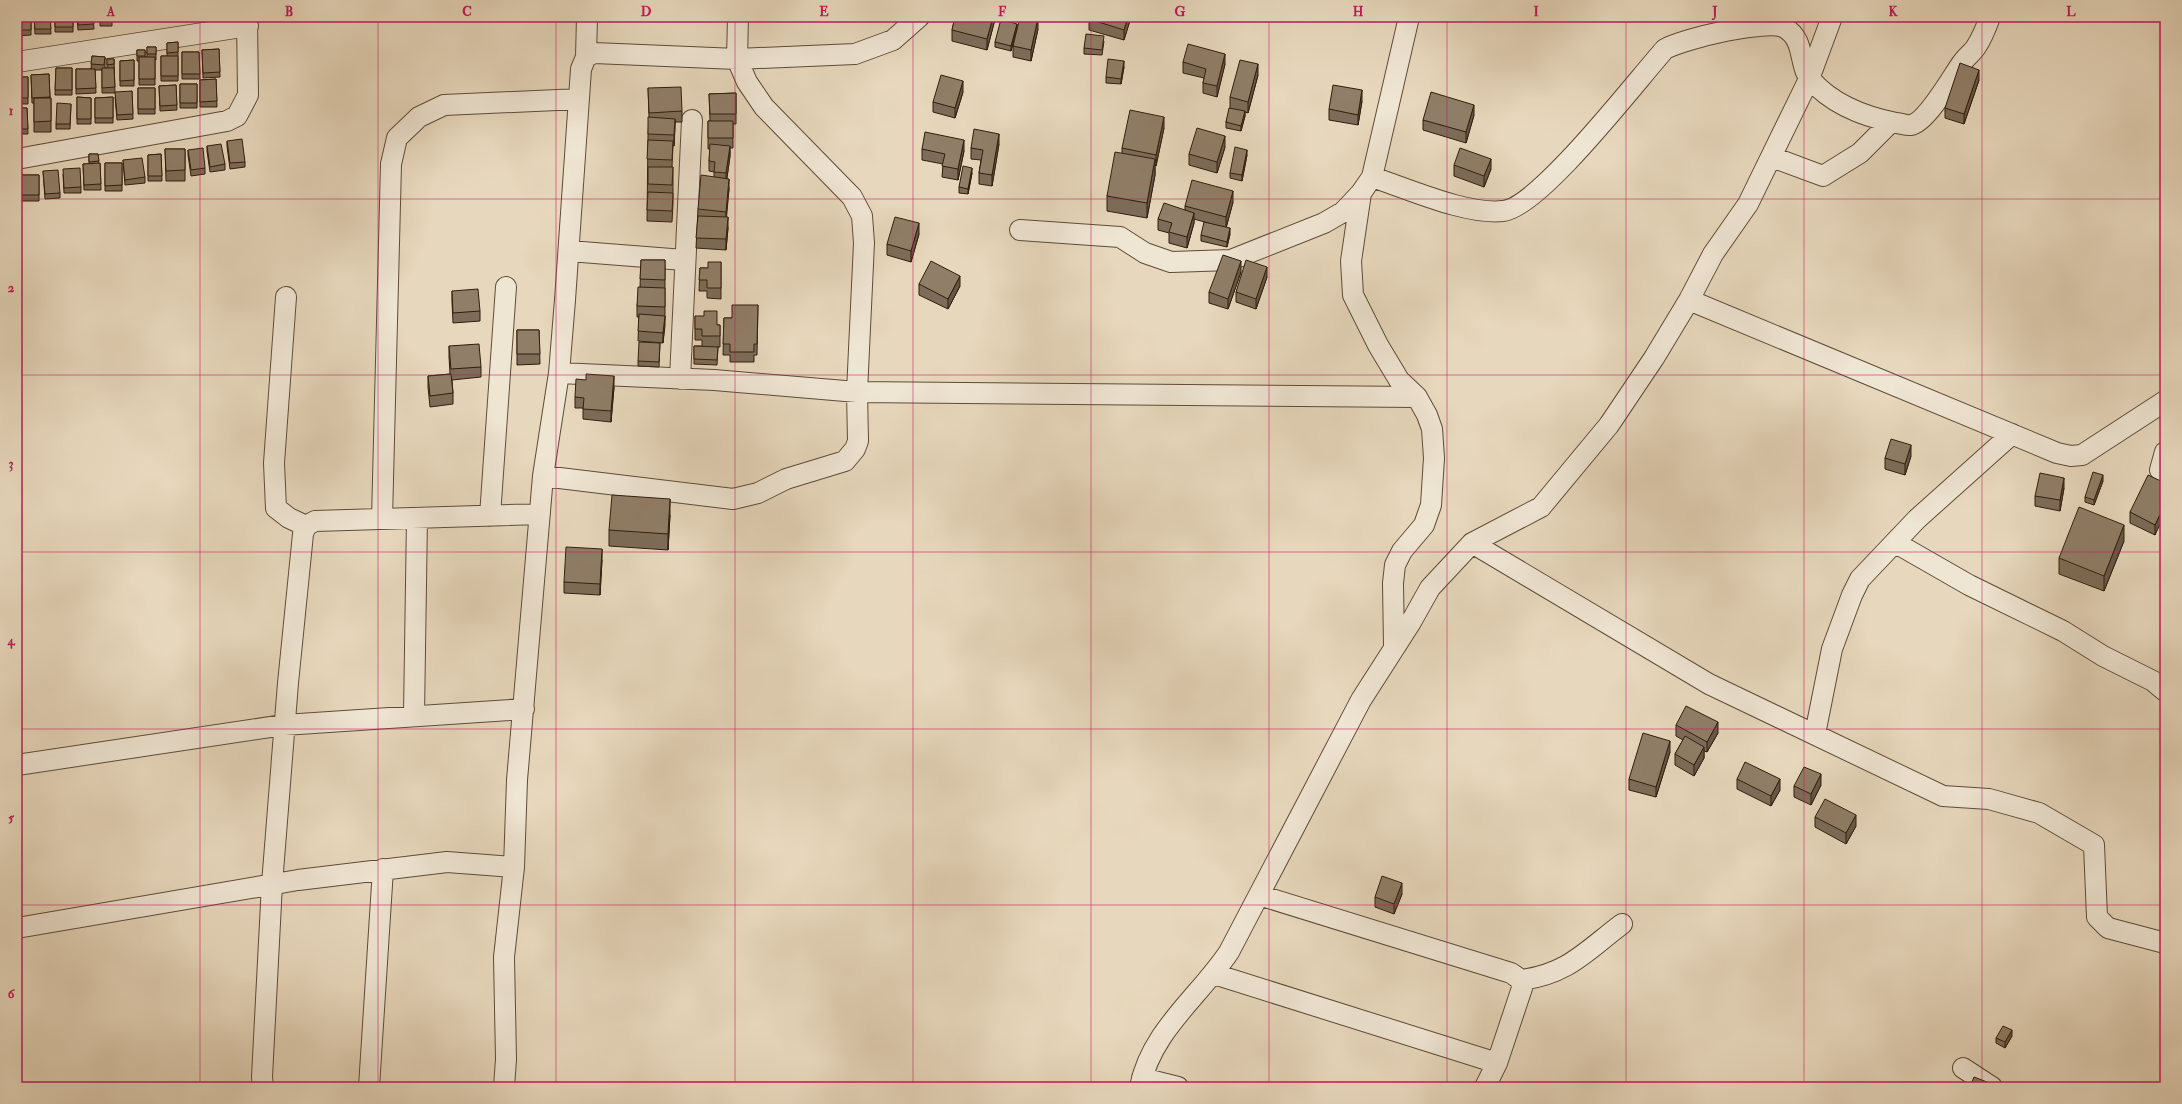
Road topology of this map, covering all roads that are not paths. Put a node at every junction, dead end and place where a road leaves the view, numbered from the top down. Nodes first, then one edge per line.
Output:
1 (587, 17) edge
2 (738, 17) edge
3 (919, 17) edge
4 (1409, 17) edge
5 (1832, 17) edge
6 (1990, 17) edge
7 (247, 22) edge
8 (586, 57) junction
9 (737, 59) junction
10 (17, 62) edge
11 (1809, 79) junction
12 (579, 99) junction
13 (692, 120) dead end
14 (1891, 122) junction
15 (1772, 157) junction
16 (17, 159) edge
17 (1372, 177) junction
18 (1361, 194) junction
19 (1020, 230) dead end
20 (569, 251) junction
21 (684, 260) junction
22 (506, 287) dead end
23 (286, 298) dead end
24 (1689, 300) junction
25 (559, 373) junction
26 (680, 379) junction
27 (857, 392) junction
28 (1417, 397) junction
29 (2165, 401) edge
30 (2012, 434) junction
31 (543, 476) junction
32 (540, 514) junction
33 (490, 516) junction
34 (417, 518) junction
35 (382, 519) junction
36 (306, 526) junction
37 (1897, 540) junction
38 (1472, 543) junction
39 (1394, 646) junction
40 (2165, 691) edge
41 (524, 709) junction
42 (414, 715) junction
43 (284, 726) junction
44 (1815, 734) junction
45 (17, 766) edge
46 (514, 867) junction
47 (383, 870) junction
48 (272, 884) junction
49 (1259, 895) junction
50 (1622, 924) dead end
51 (17, 928) edge
52 (2165, 943) edge
53 (1214, 974) junction
54 (1521, 980) junction
55 (1498, 1063) junction
56 (1963, 1068) dead end
57 (1141, 1082) edge
58 (263, 1087) edge
59 (369, 1087) edge
60 (504, 1087) edge
61 (1178, 1087) edge
62 (1485, 1087) edge
63 (1992, 1087) edge

1 - 8 street
2 - 9 street
3 - 9 street
4 - 17 street
5 - 11 street
6 - 14 street
7 - 10 street
7 - 16 street
8 - 9 street
8 - 12 street
9 - 27 street
11 - 14 street
11 - 15 street
11 - 17 street
12 - 20 street
12 - 35 street
13 - 21 street
14 - 15 street
15 - 24 street
17 - 18 street
18 - 19 street
18 - 28 street
20 - 21 street
20 - 25 street
21 - 26 street
22 - 33 street
23 - 36 street
24 - 30 street
24 - 38 street
25 - 26 street
25 - 31 street
26 - 27 street
27 - 28 street
27 - 31 street
28 - 39 street
29 - 30 street
30 - 37 street
31 - 32 street
32 - 33 street
32 - 41 street
33 - 34 street
34 - 35 street
34 - 42 street
35 - 36 street
36 - 43 street
37 - 40 street
37 - 44 street
38 - 39 street
38 - 44 street
39 - 49 street
41 - 42 street
41 - 46 street
42 - 43 street
43 - 45 street
43 - 48 street
44 - 52 street
46 - 47 street
46 - 60 street
47 - 48 street
47 - 59 street
48 - 51 street
48 - 58 street
49 - 53 street
49 - 54 street
50 - 54 street
53 - 55 street
53 - 57 street
54 - 55 street
55 - 62 street
56 - 63 street
57 - 61 street

